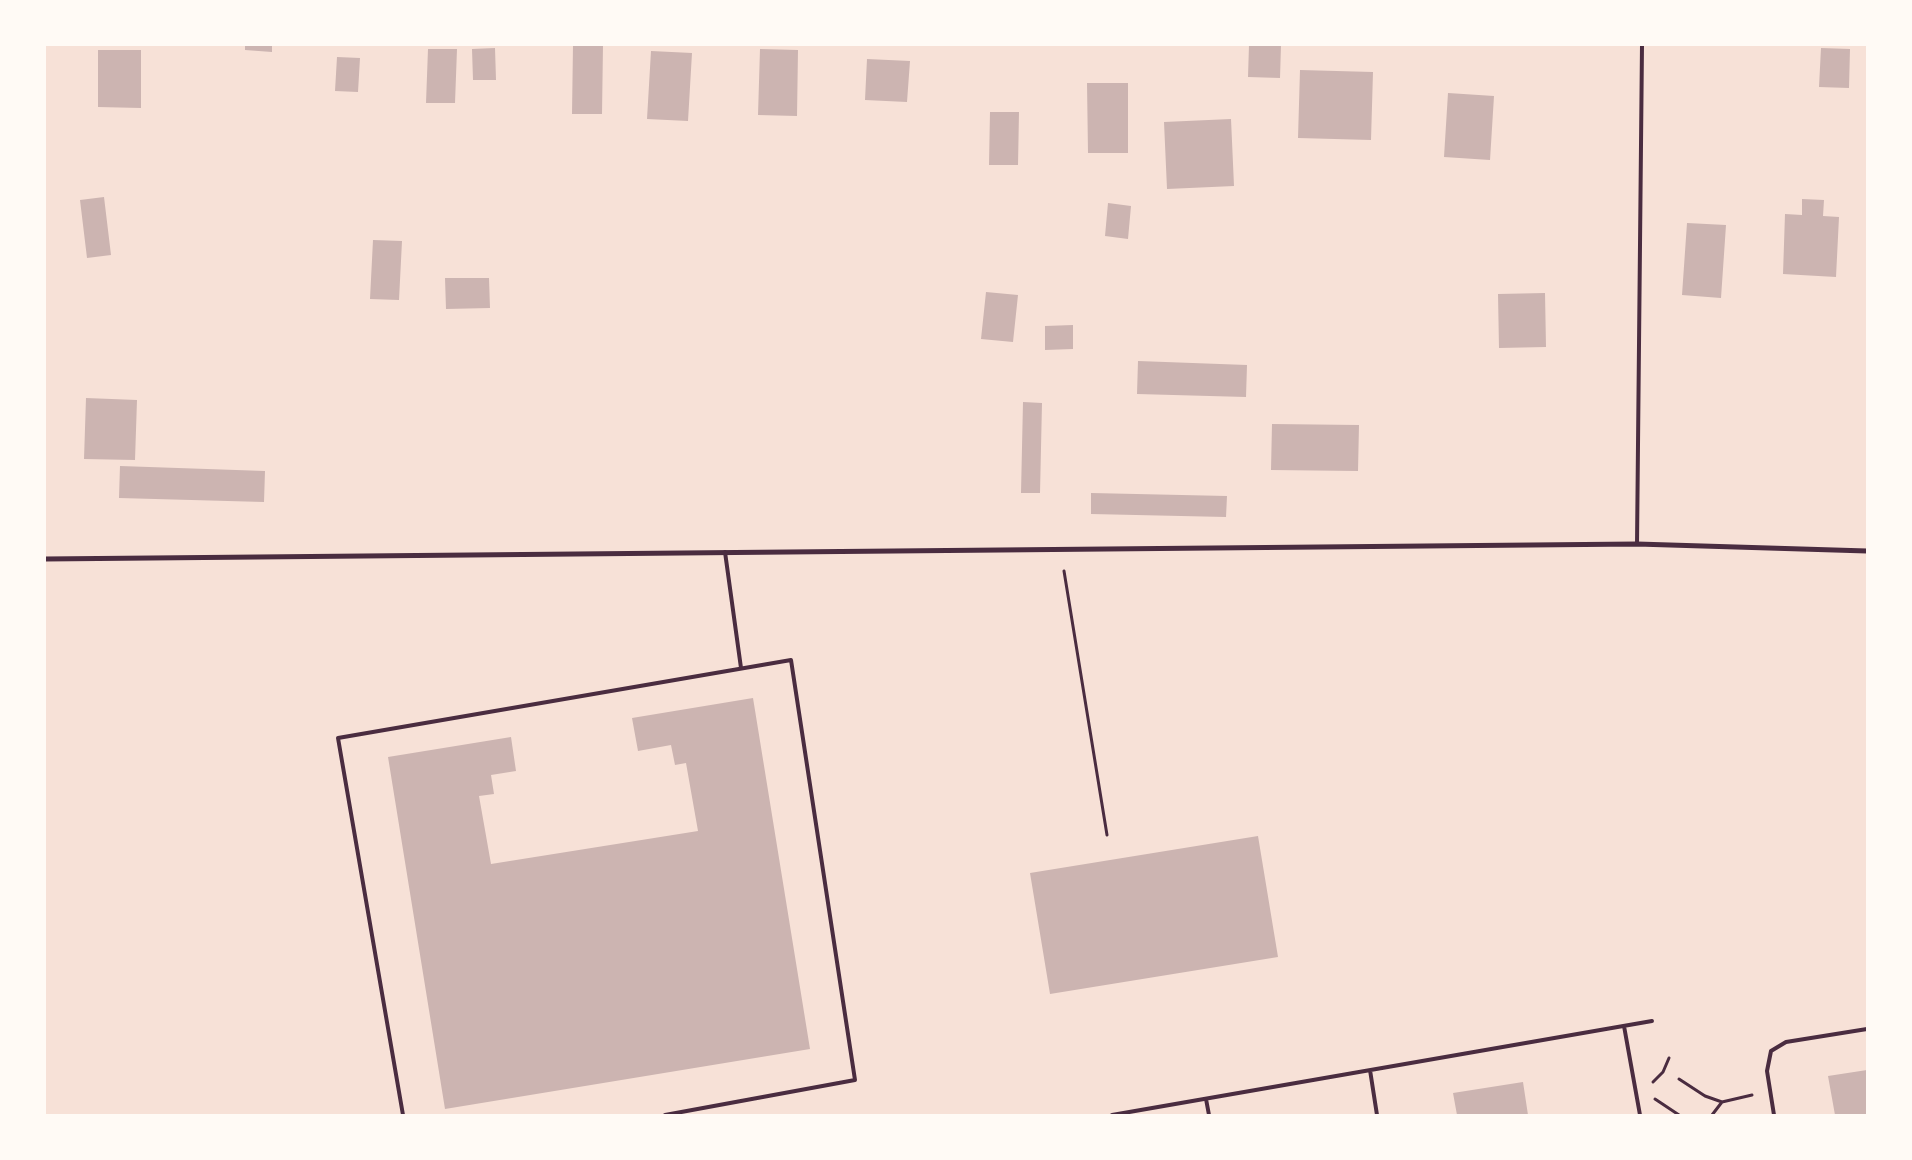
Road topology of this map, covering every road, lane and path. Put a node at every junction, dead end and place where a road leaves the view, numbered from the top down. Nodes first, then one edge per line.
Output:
1 (1642, 45) edge
2 (1636, 544) junction
3 (1867, 551) edge
4 (725, 552) junction
5 (45, 558) edge
6 (1064, 571) dead end
7 (741, 668) junction
8 (1107, 835) dead end
9 (1652, 1021) dead end
10 (1624, 1026) junction
11 (1867, 1029) edge
12 (1669, 1058) dead end
13 (1370, 1070) junction
14 (1679, 1079) dead end
15 (1770, 1091) junction
16 (1636, 1093) junction
17 (1206, 1099) junction
18 (1722, 1102) junction
19 (403, 1115) edge
20 (665, 1115) edge
21 (1112, 1115) edge
22 (1209, 1115) edge
23 (1377, 1115) edge
24 (1640, 1115) edge
25 (1712, 1115) edge
26 (1774, 1115) edge

1 - 2 lane
2 - 3 street
2 - 4 street
4 - 5 street
4 - 7 lane
6 - 8 path
7 - 19 lane
7 - 20 lane
9 - 10 lane
10 - 13 lane
10 - 16 lane
11 - 15 lane
12 - 16 path
13 - 17 lane
13 - 23 lane
14 - 18 path
15 - 18 path
15 - 26 lane
16 - 24 lane
17 - 21 lane
17 - 22 lane
18 - 25 path

